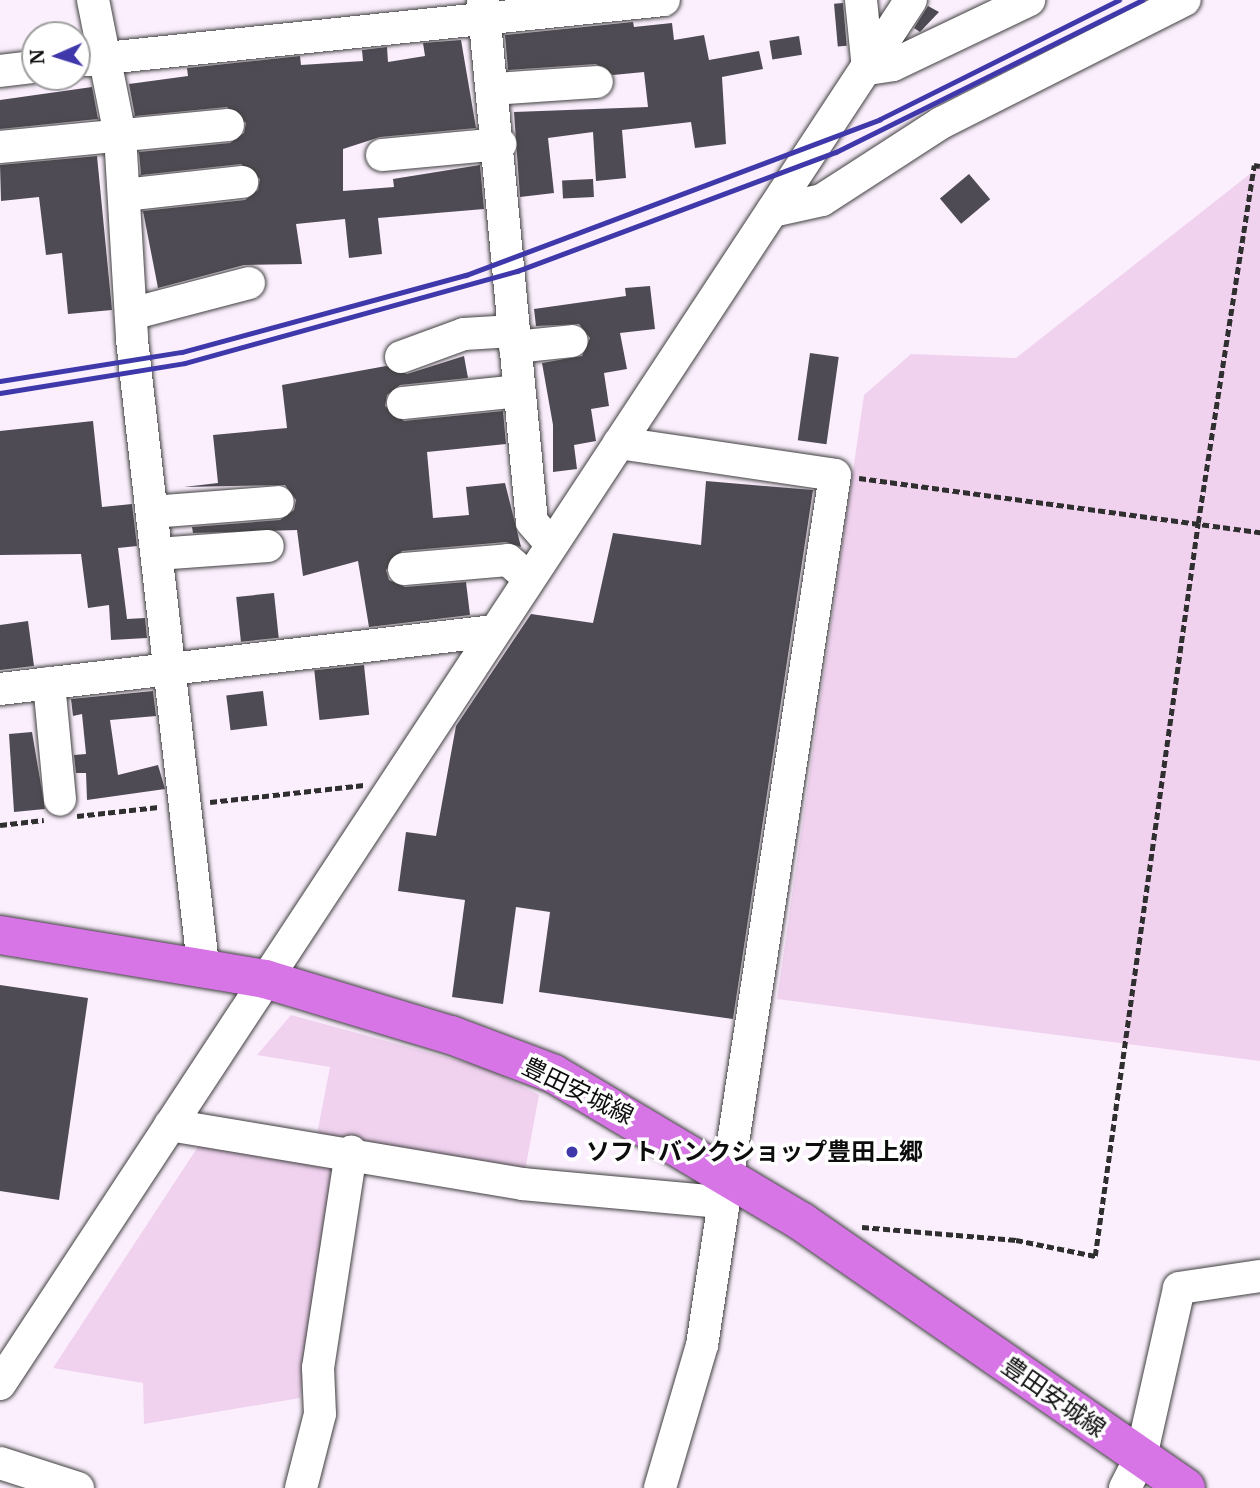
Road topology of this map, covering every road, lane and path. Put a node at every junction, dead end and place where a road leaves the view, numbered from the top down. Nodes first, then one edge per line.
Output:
1 (93, 0) edge
2 (664, 0) edge
3 (861, 0) edge
4 (911, 0) edge
5 (1029, 0) edge
6 (1185, 0) edge
7 (484, 11) edge
8 (91, 40) edge
9 (91, 60) edge
10 (91, 62) edge
11 (21, 69) edge
12 (868, 69) junction
13 (0, 71) edge
14 (597, 82) dead end
15 (494, 89) junction
16 (228, 125) dead end
17 (120, 135) junction
18 (500, 144) junction
19 (0, 147) edge
20 (382, 155) dead end
21 (1260, 166) edge
22 (242, 182) dead end
23 (124, 195) junction
24 (772, 211) junction
25 (249, 283) dead end
26 (131, 314) junction
27 (514, 339) junction
28 (572, 341) dead end
29 (401, 357) dead end
30 (519, 391) junction
31 (403, 403) dead end
32 (619, 443) junction
33 (835, 475) junction
34 (278, 502) dead end
35 (152, 512) junction
36 (1198, 523) junction
37 (1260, 532) edge
38 (551, 544) junction
39 (268, 545) dead end
40 (157, 554) junction
41 (404, 569) dead end
42 (529, 578) junction
43 (494, 631) junction
44 (169, 669) junction
45 (49, 683) junction
46 (0, 689) edge
47 (60, 799) dead end
48 (0, 935) edge
49 (203, 965) junction
50 (265, 979) junction
51 (170, 1125) junction
52 (351, 1152) junction
53 (724, 1187) junction
54 (856, 1226) dead end
55 (1260, 1276) edge
56 (0, 1384) edge
57 (0, 1463) edge
58 (1133, 1473) edge
59 (669, 1486) edge
60 (78, 1488) edge
61 (301, 1488) edge
62 (1186, 1488) edge

1 - 8 street
2 - 7 street
3 - 12 street
4 - 12 street
5 - 12 street
6 - 24 street
7 - 9 street
7 - 15 street
10 - 17 street
11 - 13 street
12 - 24 street
14 - 15 street
15 - 18 street
16 - 17 street
17 - 19 street
17 - 23 street
18 - 20 street
18 - 27 street
21 - 36 path
22 - 23 street
23 - 26 street
24 - 32 street
25 - 26 street
26 - 35 street
27 - 28 street
27 - 29 street
27 - 30 street
30 - 31 street
30 - 38 street
32 - 33 street
32 - 38 street
33 - 36 path
33 - 53 street
34 - 35 street
35 - 40 street
36 - 37 path
36 - 54 path
38 - 42 street
39 - 40 street
40 - 44 street
41 - 42 street
42 - 43 street
43 - 44 street
43 - 50 street
44 - 45 street
44 - 49 street
45 - 46 street
45 - 47 street
48 - 49 main road, 豊田安城線
49 - 50 main road, 豊田安城線
50 - 51 street
50 - 53 main road, 豊田安城線
51 - 52 street
51 - 56 street
52 - 53 street
52 - 61 street
53 - 58 main road, 豊田安城線
53 - 59 street
55 - 58 street
57 - 60 street
58 - 62 main road, 豊田安城線

